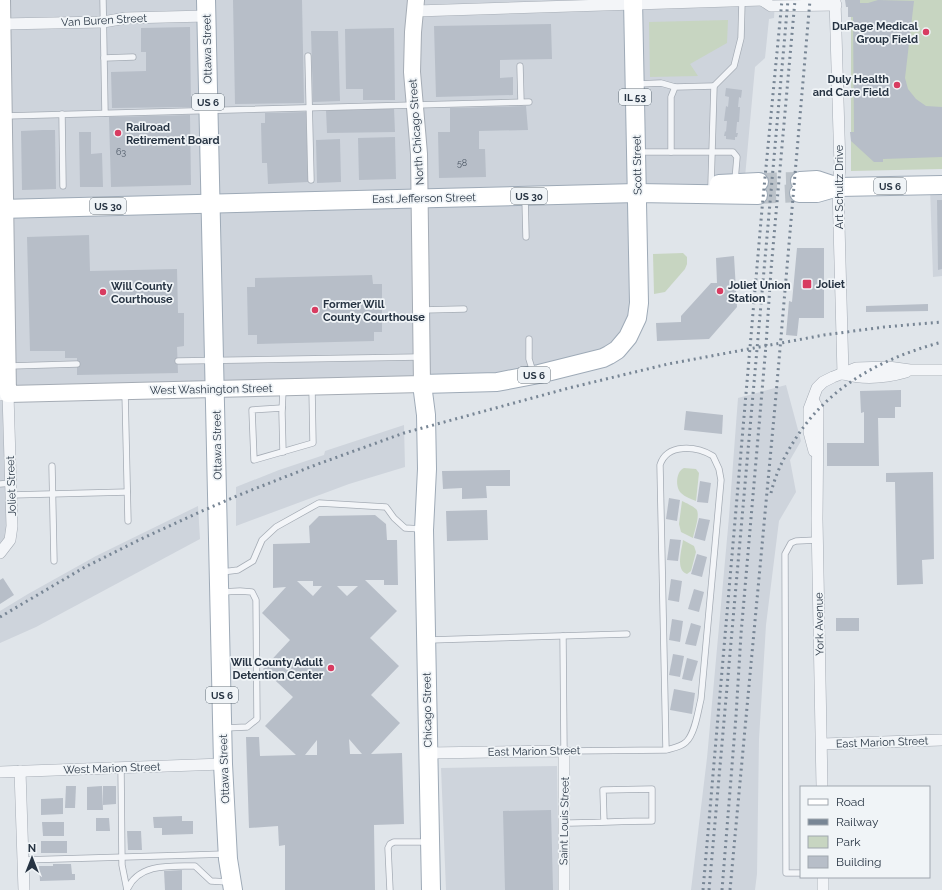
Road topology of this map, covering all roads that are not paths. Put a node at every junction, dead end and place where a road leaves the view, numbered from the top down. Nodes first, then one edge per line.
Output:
1 (2, 0) edge
2 (103, 0) edge
3 (762, 0) edge
4 (742, 1) edge
5 (633, 2) edge
6 (836, 3) edge
7 (416, 5) edge
8 (206, 8) edge
9 (103, 22) junction
10 (1, 24) edge
11 (308, 56) dead end
12 (104, 58) junction
13 (133, 58) dead end
14 (520, 66) dead end
15 (635, 84) junction
16 (714, 86) junction
17 (675, 87) junction
18 (521, 102) junction
19 (529, 102) dead end
20 (415, 105) junction
21 (309, 108) junction
22 (209, 110) junction
23 (105, 113) junction
24 (62, 114) junction
25 (4, 116) junction
26 (636, 152) junction
27 (671, 152) junction
28 (713, 152) junction
29 (311, 180) dead end
30 (734, 183) junction
31 (942, 184) edge
32 (711, 185) junction
33 (63, 186) dead end
34 (800, 187) tunnel mouth
35 (838, 187) junction
36 (637, 193) junction
37 (526, 196) junction
38 (421, 199) junction
39 (211, 204) junction
40 (3, 209) edge
41 (526, 237) dead end
42 (464, 309) dead end
43 (422, 310) junction
44 (529, 339) dead end
45 (422, 357) junction
46 (215, 360) junction
47 (178, 361) dead end
48 (77, 364) dead end
49 (8, 366) junction
50 (942, 370) edge
51 (843, 374) junction
52 (535, 375) junction
53 (422, 384) junction
54 (284, 387) junction
55 (312, 387) junction
56 (216, 389) junction
57 (125, 391) junction
58 (4, 394) edge
59 (282, 408) junction
60 (283, 452) junction
61 (52, 466) dead end
62 (6, 484) edge
63 (128, 492) junction
64 (52, 494) junction
65 (11, 495) junction
66 (128, 521) dead end
67 (424, 530) junction
68 (817, 540) junction
69 (0, 553) edge
70 (54, 561) dead end
71 (219, 572) junction
72 (220, 592) junction
73 (627, 634) dead end
74 (563, 636) junction
75 (426, 640) junction
76 (222, 729) junction
77 (942, 740) edge
78 (822, 744) junction
79 (666, 750) junction
80 (564, 751) junction
81 (428, 753) junction
82 (223, 764) junction
83 (121, 768) junction
84 (20, 771) junction
85 (0, 772) edge
86 (822, 786) edge
87 (604, 822) junction
88 (563, 823) junction
89 (430, 842) junction
90 (122, 856) junction
91 (228, 856) junction
92 (23, 860) junction
93 (800, 874) edge
94 (823, 878) edge
95 (229, 887) edge
96 (24, 890) edge
97 (127, 890) edge
98 (390, 890) edge
99 (431, 890) edge
100 (564, 890) edge
101 (823, 890) edge

1 - 10 street, Joliet Street
2 - 9 lane
3 - 4 street
3 - 6 street
4 - 5 street
4 - 16 lane
5 - 7 street
5 - 15 main road, Scott Street / IL 53
6 - 35 street, Art Schultz Drive
7 - 20 street, North Chicago Street
8 - 9 street, Van Buren Street
8 - 22 main road, Ottawa Street / US 6
9 - 10 street, Van Buren Street
9 - 12 lane
10 - 25 street, Joliet Street
11 - 21 lane
12 - 13 lane
12 - 23 lane
14 - 18 lane
15 - 17 lane
15 - 26 main road, Scott Street / IL 53
16 - 17 lane
16 - 28 lane
17 - 27 lane
18 - 19 lane
18 - 20 lane
20 - 21 lane
20 - 38 street, North Chicago Street
21 - 22 lane
21 - 29 lane
22 - 23 lane
22 - 39 main road, Ottawa Street / US 6
23 - 24 lane
24 - 25 lane
24 - 33 lane
25 - 40 street, Joliet Street
26 - 27 lane
26 - 36 main road, Scott Street / IL 53
27 - 28 lane
28 - 30 lane
28 - 32 lane
30 - 32 main road, East Jefferson Street
30 - 36 main road, East Jefferson Street
31 - 35 main road, US 6
32 - 36 main road, East Jefferson Street
34 - 35 main road, US 6
35 - 51 street, Art Schultz Drive
36 - 37 main road, East Jefferson Street / US 30
36 - 52 main road, Scott Street / US 6
37 - 38 main road, East Jefferson Street / US 30
37 - 41 lane
38 - 39 main road, East Jefferson Street / US 30
38 - 43 street, North Chicago Street
39 - 40 main road, US 30
39 - 46 main road, Ottawa Street / US 6
40 - 49 street, Joliet Street
42 - 43 lane
43 - 45 street, North Chicago Street
44 - 52 lane
45 - 46 lane
45 - 53 street, North Chicago Street
46 - 47 lane
46 - 56 main road, Ottawa Street / US 6
48 - 49 lane
49 - 58 street, Joliet Street
50 - 51 street
51 - 68 street, York Avenue
52 - 53 main road, US 6
53 - 55 street, West Washington Street
53 - 67 main road, Chicago Street
54 - 55 street, West Washington Street
54 - 56 street, West Washington Street
54 - 59 lane
55 - 60 lane
56 - 57 street, West Washington Street
56 - 71 main road, Ottawa Street / US 6
57 - 58 street, West Washington Street
57 - 63 lane
58 - 62 street, Joliet Street
59 - 60 lane
59 - 60 lane
61 - 64 lane
62 - 65 street, Joliet Street
63 - 64 lane
63 - 66 lane
64 - 65 lane
64 - 70 lane
65 - 69 street, Joliet Street
67 - 71 lane
67 - 75 main road, Chicago Street
68 - 78 street, York Avenue
68 - 93 lane
71 - 72 main road, Ottawa Street / US 6
72 - 76 main road, Ottawa Street / US 6
72 - 76 lane
73 - 74 lane
74 - 75 lane
74 - 80 lane
75 - 81 main road, Chicago Street
76 - 82 main road, Ottawa Street / US 6
77 - 78 street, East Marion Street
78 - 86 street, York Avenue
79 - 79 lane, East Marion Street
79 - 80 lane, East Marion Street
80 - 81 street, East Marion Street
80 - 88 street, Saint Louis Street
81 - 89 main road, Chicago Street
82 - 83 street, West Marion Street
82 - 91 main road, Ottawa Street / US 6
83 - 84 street, West Marion Street
83 - 90 lane
84 - 85 street, West Marion Street
84 - 92 street
87 - 87 lane
87 - 88 lane
88 - 100 street, Saint Louis Street
89 - 98 lane
89 - 99 main road, Chicago Street
90 - 91 lane
90 - 92 lane
90 - 97 lane
91 - 95 main road, Ottawa Street / US 6
92 - 96 street
94 - 101 street
95 - 97 lane

